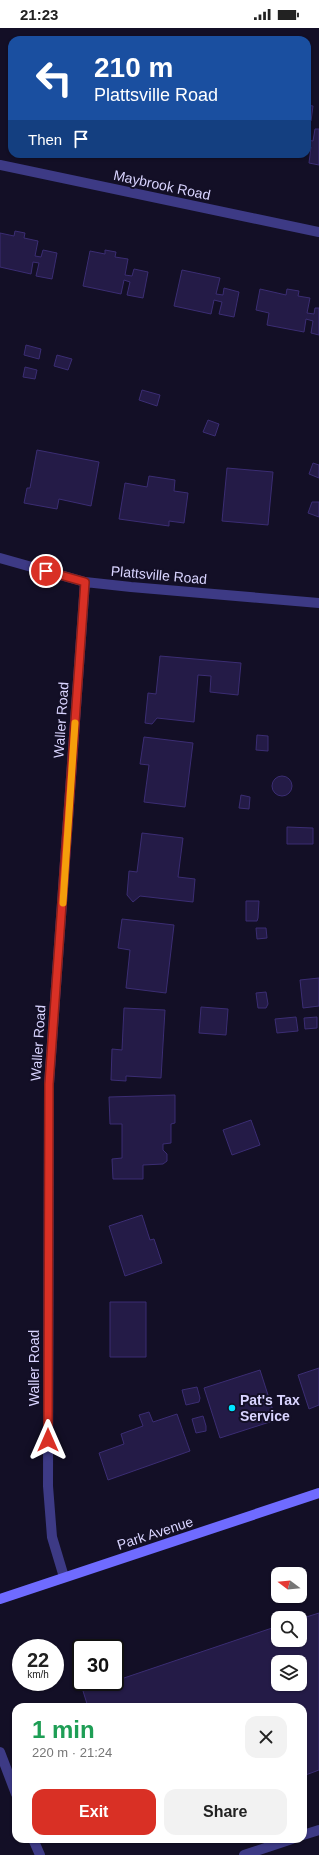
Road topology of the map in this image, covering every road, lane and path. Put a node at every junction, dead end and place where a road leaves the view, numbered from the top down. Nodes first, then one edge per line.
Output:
1 (0, 165) edge
2 (319, 232) edge
3 (0, 558) edge
4 (85, 582) junction
5 (319, 603) edge
6 (319, 1493) edge
7 (64, 1577) junction
8 (0, 1599) edge
9 (0, 1752) edge
10 (12, 1784) edge
11 (319, 1830) edge
12 (307, 1834) edge
13 (35, 1843) edge
14 (280, 1843) edge
15 (40, 1855) edge
16 (244, 1855) edge

1 - 2 street, Maybrook Road
3 - 4 street, Plattsville Road
4 - 5 street, Plattsville Road
4 - 7 street, Waller Road
6 - 7 main road, Park Avenue
7 - 8 main road, Park Avenue
9 - 10 street
11 - 12 street
13 - 15 street
14 - 16 street

